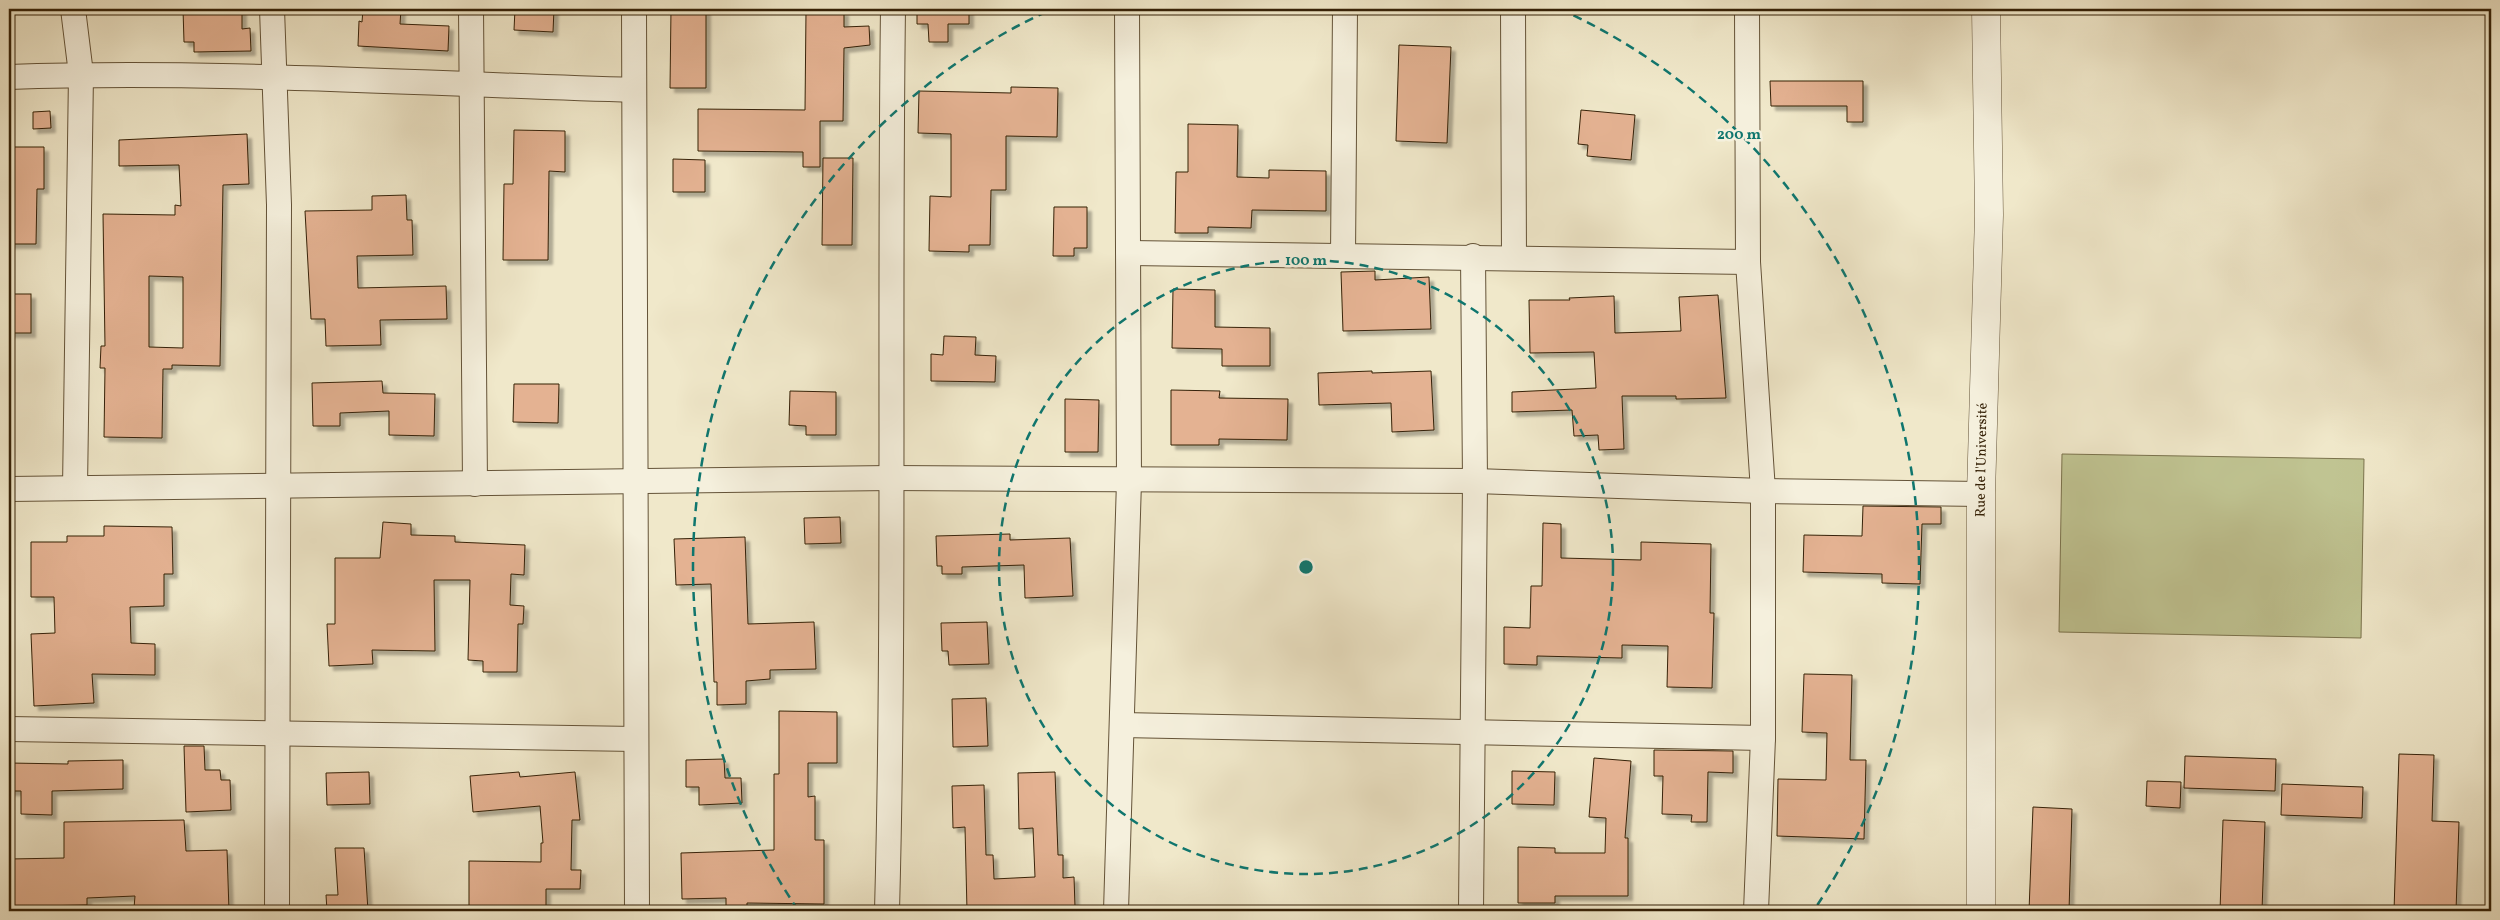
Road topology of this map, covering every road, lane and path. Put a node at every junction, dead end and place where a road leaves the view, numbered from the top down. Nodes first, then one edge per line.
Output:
1 (73, 9) edge
2 (272, 9) edge
3 (471, 9) edge
4 (634, 9) edge
5 (893, 9) edge
6 (1127, 9) edge
7 (1344, 9) edge
8 (1513, 9) edge
9 (1747, 9) edge
10 (1986, 9) edge
11 (81, 74) junction
12 (9, 76) edge
13 (276, 78) junction
14 (470, 85) junction
15 (634, 90) junction
16 (1130, 253) junction
17 (1343, 255) junction
18 (1473, 256) junction
19 (1514, 257) junction
20 (1748, 262) junction
21 (891, 478) junction
22 (1129, 481) junction
23 (1475, 481) junction
24 (636, 482) junction
25 (475, 484) junction
26 (278, 486) junction
27 (75, 488) junction
28 (9, 489) edge
29 (1763, 491) junction
30 (1981, 494) junction
31 (1122, 725) junction
32 (9, 729) edge
33 (1474, 732) junction
34 (277, 734) junction
35 (1763, 738) junction
36 (636, 739) junction
37 (277, 911) edge
38 (638, 911) edge
39 (887, 911) edge
40 (1116, 911) edge
41 (1471, 911) edge
42 (1756, 911) edge
43 (1981, 911) edge

1 - 11 street
2 - 13 street
3 - 14 street
4 - 15 street
5 - 21 street
6 - 16 street
7 - 17 street
8 - 19 street
9 - 20 street
10 - 30 street, Rue de l'Université
11 - 12 street
11 - 13 street
11 - 27 street
13 - 14 street
13 - 26 street
14 - 15 street
14 - 25 street
15 - 24 street
16 - 17 street
16 - 22 street
17 - 18 street
18 - 19 street
18 - 23 street
19 - 20 street
20 - 29 street
21 - 22 street
21 - 24 street
21 - 39 street
22 - 23 street
22 - 31 street
23 - 29 street
23 - 33 street
24 - 25 street
24 - 36 street
25 - 26 street
26 - 27 street
26 - 34 street
27 - 28 street
29 - 30 street
29 - 35 street
30 - 43 street, Rue de l'Université
31 - 33 street
31 - 40 street
32 - 34 street
33 - 35 street
33 - 41 street
34 - 36 street
34 - 37 street
35 - 42 street
36 - 38 street

